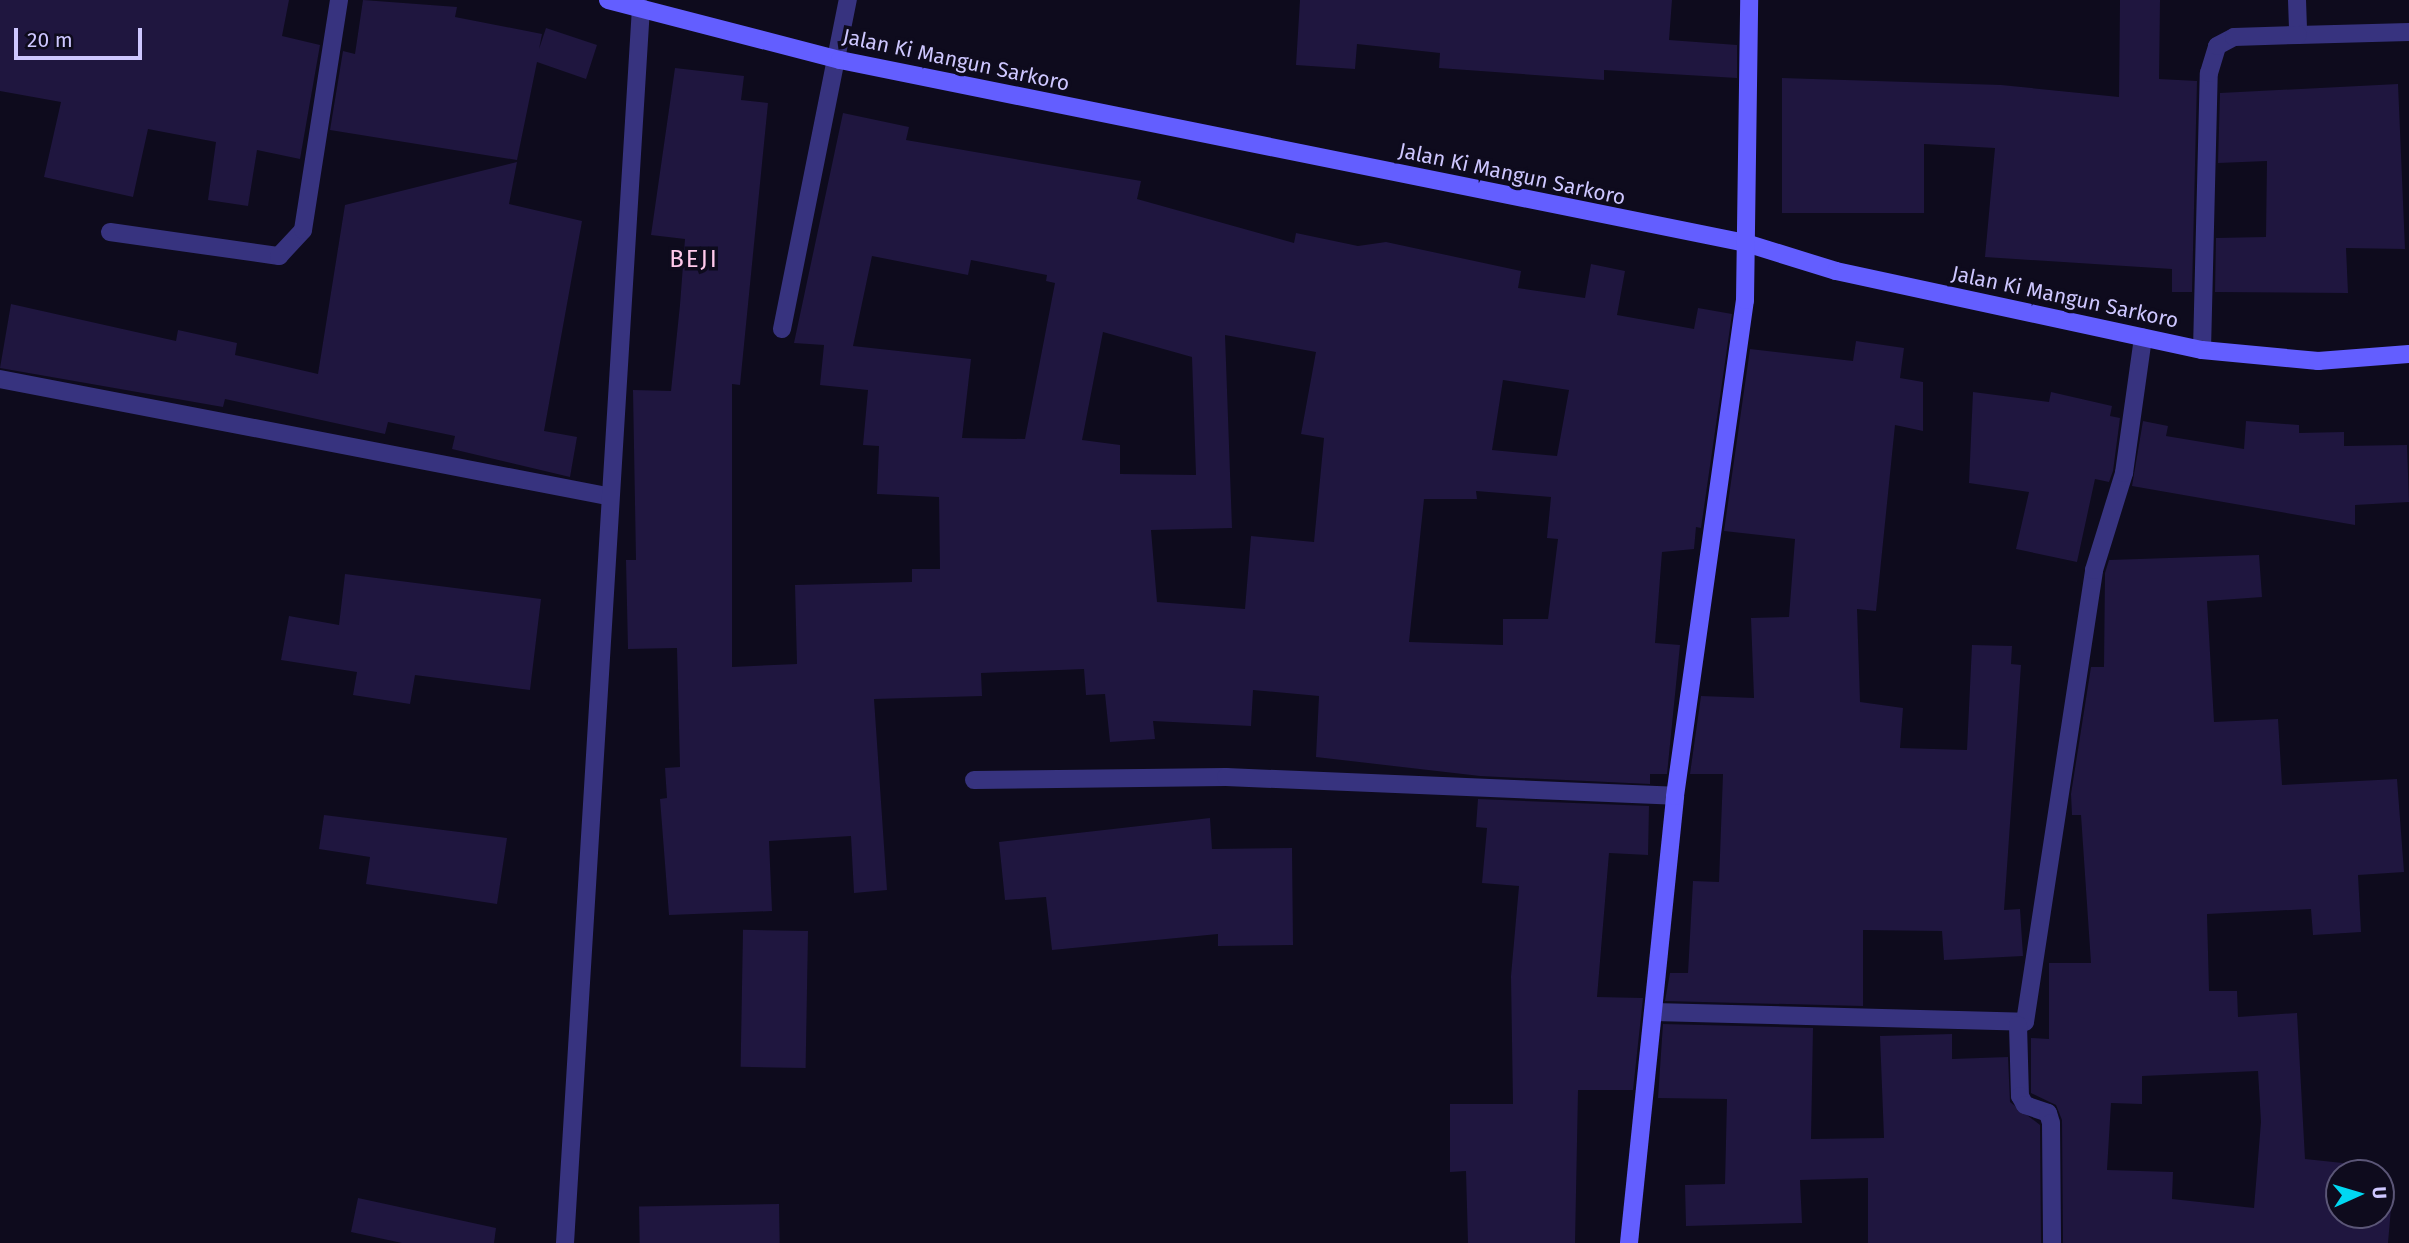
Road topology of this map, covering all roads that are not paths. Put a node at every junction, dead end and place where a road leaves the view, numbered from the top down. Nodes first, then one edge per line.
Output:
1 (339, 0) edge
2 (608, 0) edge
3 (848, 0) edge
4 (1749, 0) edge
5 (2297, 0) edge
6 (641, 7) junction
7 (2409, 32) edge
8 (2298, 34) junction
9 (840, 60) junction
10 (110, 232) dead end
11 (1746, 243) junction
12 (782, 329) dead end
13 (2143, 337) junction
14 (2202, 350) junction
15 (2409, 354) edge
16 (0, 379) edge
17 (607, 496) junction
18 (974, 780) dead end
19 (1675, 796) junction
20 (1654, 1012) junction
21 (2018, 1025) junction
22 (565, 1243) edge
23 (1629, 1243) edge
24 (2052, 1243) edge

1 - 10 street
2 - 6 main road, Jalan Ki Mangun Sarkoro
3 - 9 street
4 - 11 main road
5 - 8 street
6 - 9 main road, Jalan Ki Mangun Sarkoro
6 - 17 street
7 - 8 street
8 - 14 street
9 - 11 main road, Jalan Ki Mangun Sarkoro
9 - 12 street
11 - 13 main road, Jalan Ki Mangun Sarkoro
11 - 19 main road
13 - 14 main road, Jalan Ki Mangun Sarkoro
13 - 21 street
14 - 15 main road, Jalan Ki Mangun Sarkoro
16 - 17 street
17 - 22 street
18 - 19 street
19 - 20 main road
20 - 21 street
20 - 23 main road
21 - 24 street

